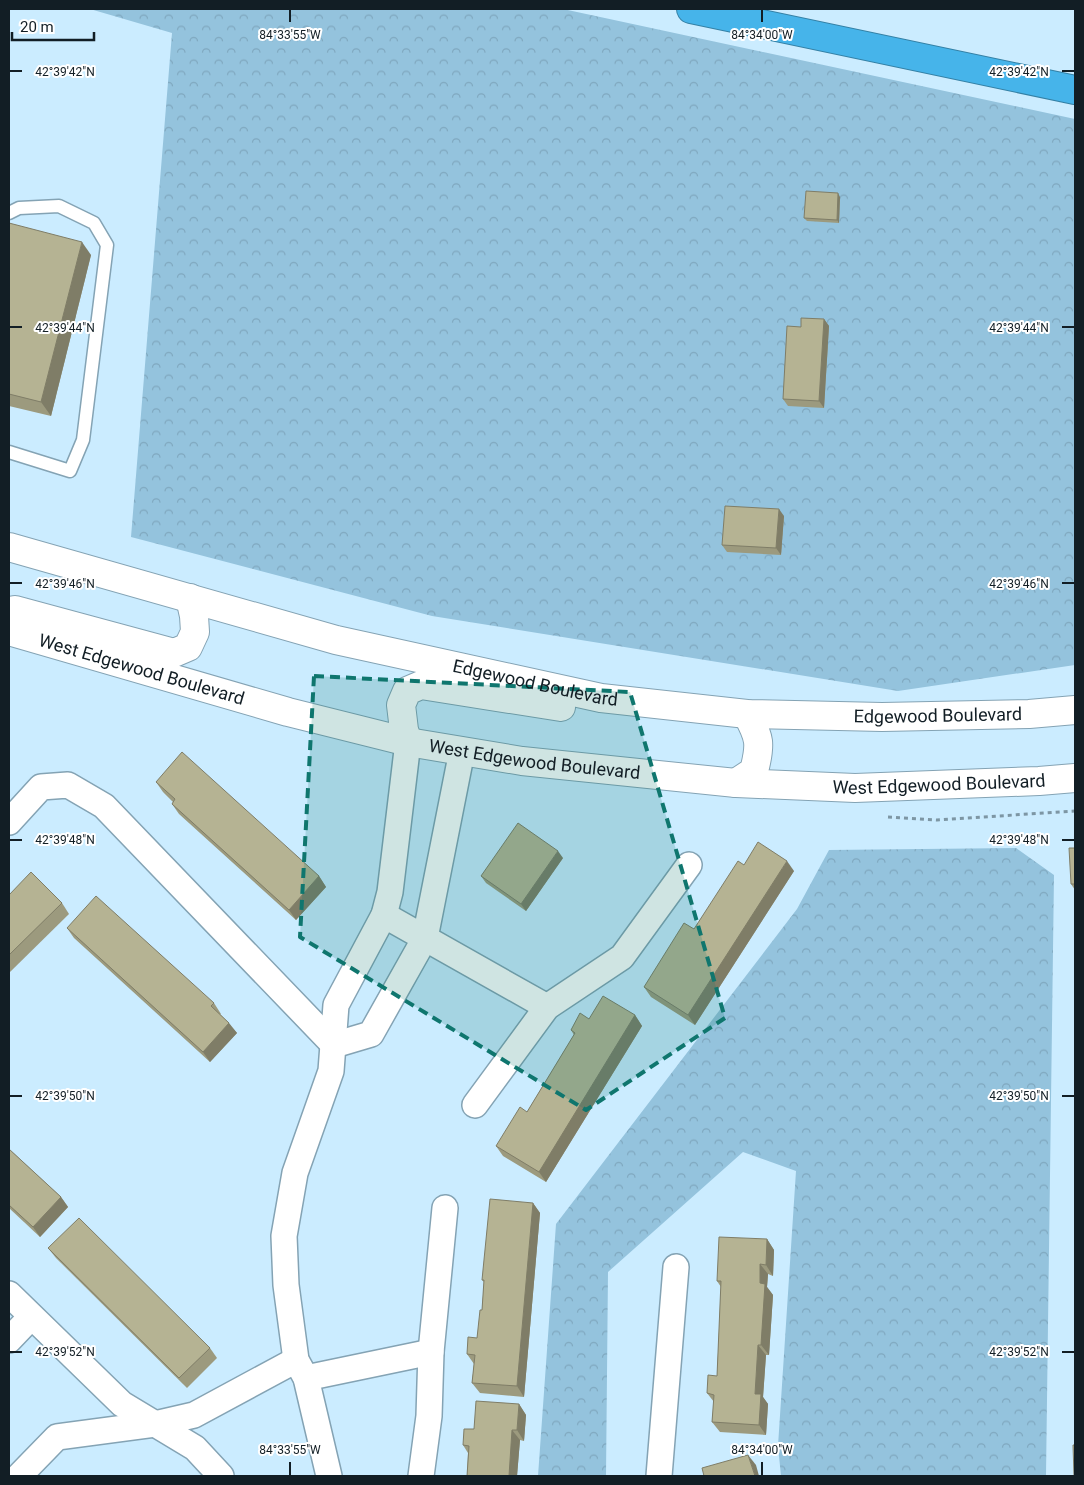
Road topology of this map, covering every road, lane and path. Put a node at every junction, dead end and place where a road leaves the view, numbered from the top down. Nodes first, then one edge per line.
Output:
1 (691, 9) edge
2 (1075, 90) edge
3 (9, 213) edge
4 (9, 452) edge
5 (9, 547) edge
6 (190, 598) junction
7 (9, 611) edge
8 (9, 631) edge
9 (601, 698) junction
10 (1075, 710) edge
11 (747, 714) junction
12 (408, 742) junction
13 (462, 751) junction
14 (1075, 778) edge
15 (736, 783) junction
16 (9, 822) edge
17 (689, 865) dead end
18 (384, 914) junction
19 (425, 938) junction
20 (547, 1007) junction
21 (334, 1045) junction
22 (475, 1105) dead end
23 (446, 1208) dead end
24 (676, 1267) dead end
25 (9, 1294) edge
26 (32, 1317) junction
27 (9, 1340) edge
28 (431, 1352) junction
29 (301, 1369) junction
30 (155, 1424) junction
31 (19, 1476) edge
32 (221, 1476) edge
33 (328, 1476) edge
34 (421, 1476) edge
35 (659, 1476) edge

1 - 2 highway
3 - 4 lane
5 - 6 street, Edgewood Boulevard
6 - 7 street
6 - 9 street, Edgewood Boulevard
8 - 12 street, West Edgewood Boulevard
9 - 11 street, Edgewood Boulevard
9 - 12 street
10 - 11 street, Edgewood Boulevard
11 - 15 street
12 - 13 street, West Edgewood Boulevard
12 - 18 street
13 - 15 street, West Edgewood Boulevard
13 - 19 street
14 - 15 street, West Edgewood Boulevard
16 - 21 street
17 - 20 street
18 - 19 street
18 - 21 street
19 - 20 street
19 - 21 street
20 - 22 street
21 - 29 street
23 - 28 street
24 - 35 street
25 - 26 street
26 - 27 street
26 - 30 street
28 - 29 street
28 - 34 street
29 - 30 street
29 - 33 street
30 - 31 street
30 - 32 street

